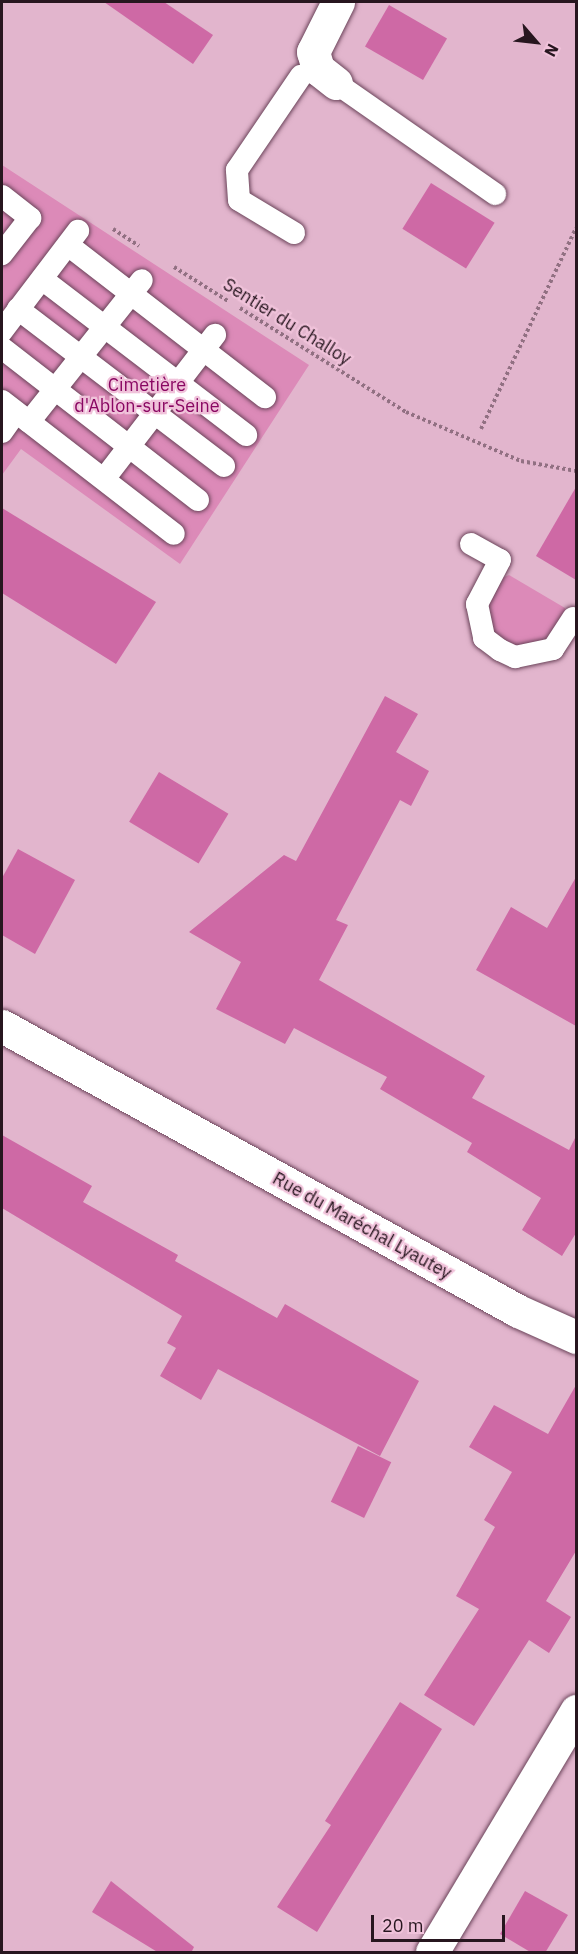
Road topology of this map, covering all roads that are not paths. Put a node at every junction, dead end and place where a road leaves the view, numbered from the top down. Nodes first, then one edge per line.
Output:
1 (338, 2) edge
2 (301, 76) dead end
3 (336, 83) joint
4 (495, 194) dead end
5 (2, 196) edge
6 (294, 233) dead end
7 (4, 247) edge
8 (42, 279) junction
9 (136, 287) junction
10 (18, 309) junction
11 (105, 327) junction
12 (2, 331) edge
13 (209, 342) junction
14 (2, 348) edge
15 (80, 357) junction
16 (178, 382) junction
17 (55, 390) junction
18 (265, 397) dead end
19 (16, 412) edge
20 (154, 413) junction
21 (2, 432) edge
22 (246, 435) dead end
23 (129, 446) junction
24 (224, 466) dead end
25 (104, 479) junction
26 (198, 500) dead end
27 (174, 534) dead end
28 (471, 544) dead end
29 (573, 618) dead end
30 (2, 1026) edge
31 (576, 1337) edge
32 (576, 1711) edge
33 (432, 1953) edge

1 - 3 street
2 - 6 lane
3 - 4 lane
5 - 7 lane
8 - 9 lane
8 - 10 lane
8 - 11 lane
9 - 11 lane
9 - 13 lane
10 - 12 lane
10 - 15 lane
11 - 15 lane
11 - 16 lane
13 - 16 lane
13 - 18 lane
14 - 17 lane
15 - 17 lane
15 - 20 lane
16 - 20 lane
16 - 22 lane
17 - 19 lane
17 - 23 lane
19 - 21 lane
19 - 25 lane
20 - 23 lane
20 - 24 lane
23 - 25 lane
23 - 26 lane
25 - 27 lane
28 - 29 lane
30 - 31 street, Rue du Maréchal Lyautey
32 - 33 street

